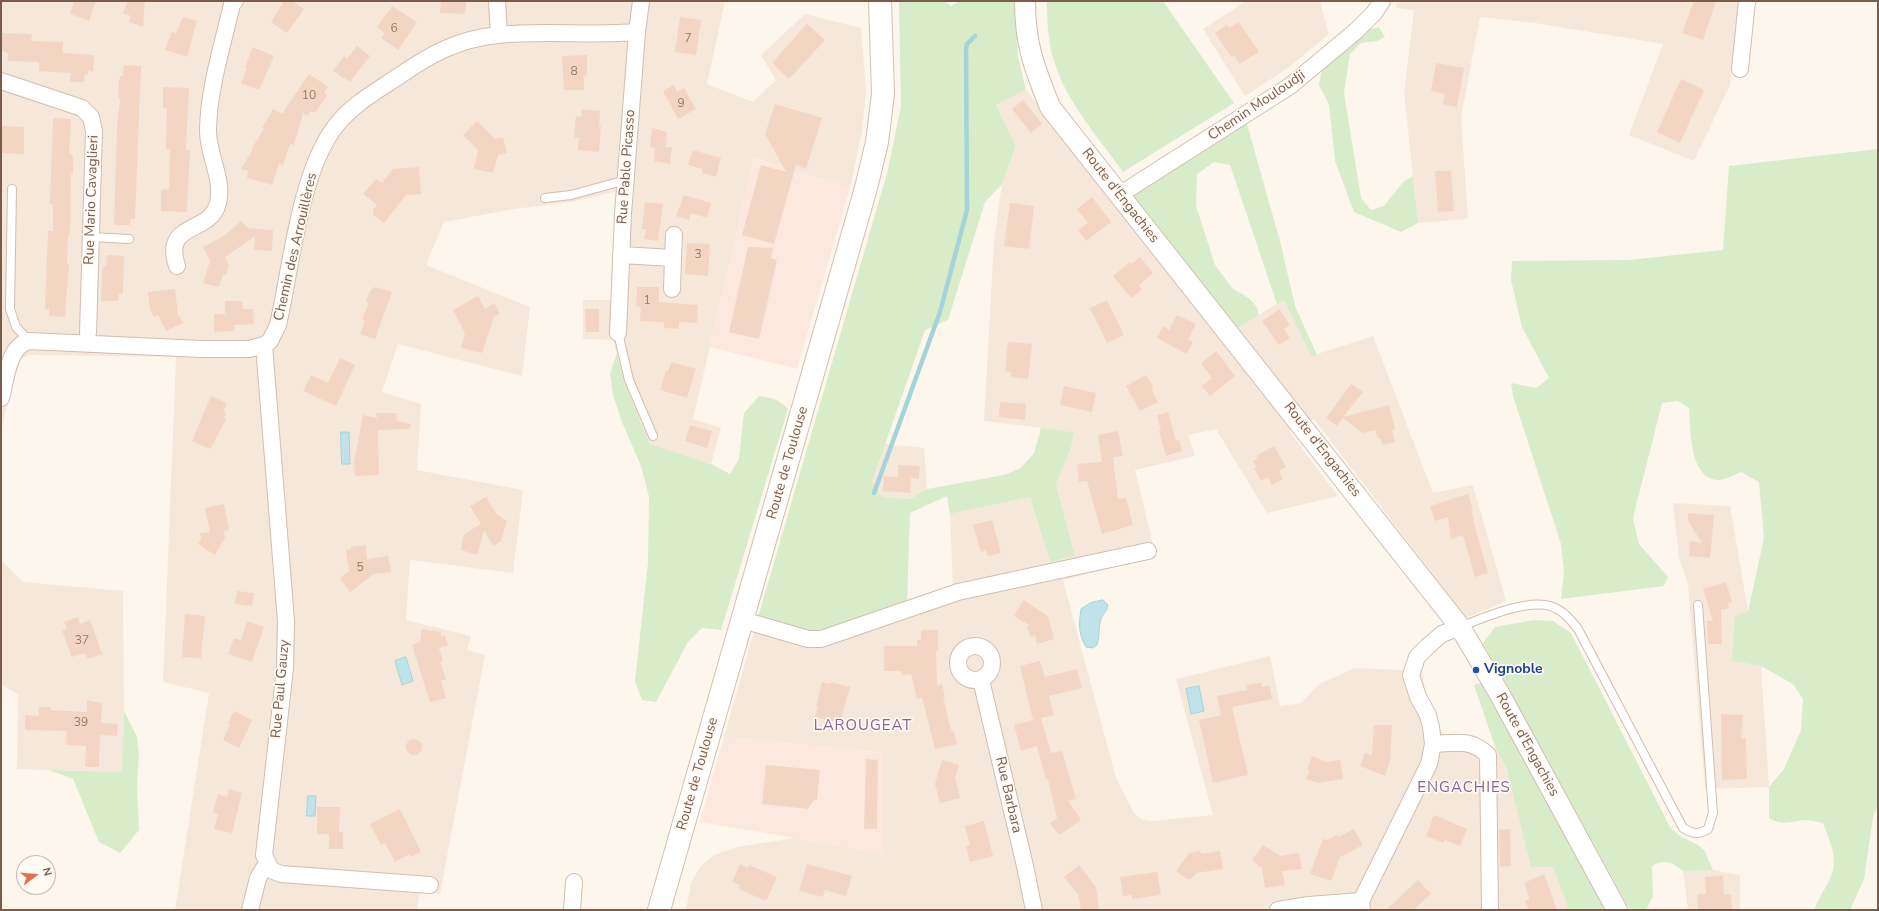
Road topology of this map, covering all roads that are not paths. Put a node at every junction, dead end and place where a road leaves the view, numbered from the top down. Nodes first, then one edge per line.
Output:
1 (496, 1) edge
2 (641, 1) edge
3 (1025, 1) edge
4 (1382, 1) edge
5 (1747, 1) edge
6 (230, 2) edge
7 (881, 4) edge
8 (637, 32) junction
9 (499, 35) junction
10 (1740, 70) dead end
11 (1, 81) edge
12 (626, 180) junction
13 (12, 189) dead end
14 (1119, 195) junction
15 (545, 198) dead end
16 (674, 235) dead end
17 (91, 237) junction
18 (129, 239) dead end
19 (621, 255) junction
20 (673, 258) junction
21 (177, 266) dead end
22 (672, 289) dead end
23 (88, 333) dead end
24 (618, 333) joint
25 (29, 341) junction
26 (264, 345) junction
27 (1, 398) edge
28 (653, 436) dead end
29 (1148, 550) dead end
30 (1698, 605) dead end
31 (743, 620) junction
32 (1460, 627) junction
33 (981, 680) dead end
34 (1433, 744) junction
35 (267, 863) junction
36 (574, 882) dead end
37 (430, 885) dead end
38 (1362, 906) edge
39 (250, 910) edge
40 (572, 910) edge
41 (659, 910) edge
42 (1034, 910) edge
43 (1278, 910) edge
44 (1490, 910) edge
45 (1616, 910) edge

1 - 9 street
2 - 8 street, Rue Pablo Picasso
3 - 14 street, Route d'Engachies
4 - 14 street, Chemin Mouloudji
5 - 10 street
6 - 21 street
7 - 31 main road, Route de Toulouse
8 - 9 street, Chemin des Arrouillères
8 - 12 street, Rue Pablo Picasso
9 - 26 street, Chemin des Arrouillères
11 - 17 street, Rue Mario Cavaglieri
12 - 15 lane
12 - 19 street, Rue Pablo Picasso
13 - 25 lane
14 - 32 street, Route d'Engachies
16 - 20 street
17 - 18 lane
17 - 23 street, Rue Mario Cavaglieri
19 - 20 street
19 - 24 street, Rue Pablo Picasso
20 - 22 street
24 - 28 lane
25 - 26 street
25 - 27 street
26 - 35 street, Rue Paul Gauzy
29 - 31 street
30 - 32 lane
31 - 41 main road, Route de Toulouse
32 - 34 street
32 - 45 street, Route d'Engachies
33 - 42 street, Rue Barbara
34 - 38 street
34 - 44 street
35 - 37 street
35 - 39 street
36 - 40 street
38 - 43 street

